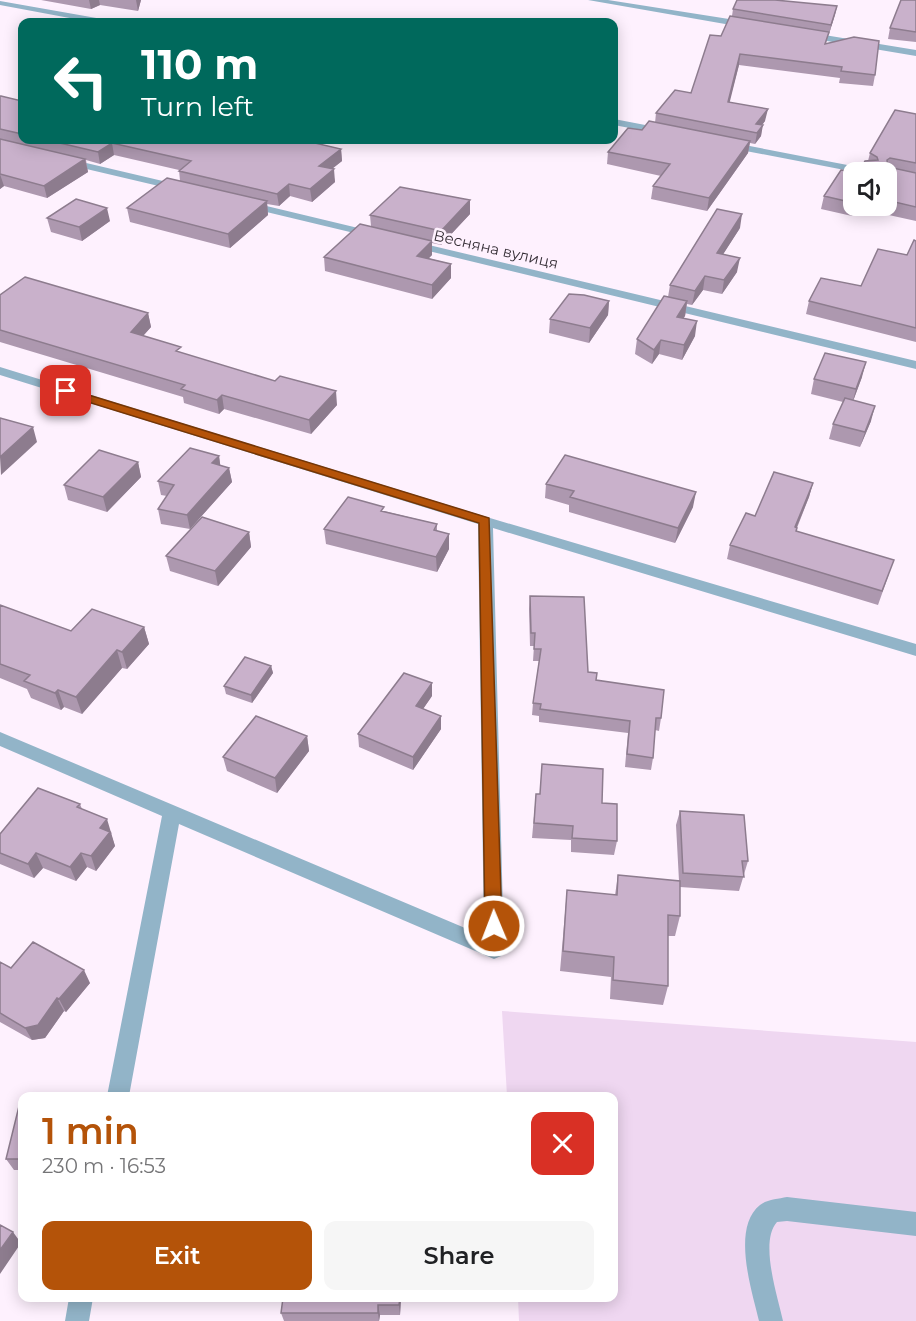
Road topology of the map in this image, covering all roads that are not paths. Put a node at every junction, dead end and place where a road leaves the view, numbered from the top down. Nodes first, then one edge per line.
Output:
1 (592, 0) edge
2 (0, 3) edge
3 (81, 18) edge
4 (754, 27) edge
5 (800, 34) edge
6 (916, 53) edge
7 (618, 123) edge
8 (678, 135) edge
9 (723, 144) edge
10 (52, 158) edge
11 (843, 167) edge
12 (188, 190) edge
13 (234, 201) edge
14 (382, 237) edge
15 (405, 242) edge
16 (916, 365) edge
17 (0, 371) edge
18 (485, 521) junction
19 (916, 650) edge
20 (0, 739) edge
21 (171, 812) junction
22 (119, 1092) edge
23 (916, 1224) edge
24 (80, 1302) edge
25 (77, 1321) edge
26 (771, 1321) edge

1 - 4 street
2 - 3 street
5 - 6 street
7 - 8 street
9 - 11 street
10 - 12 street
13 - 14 street
15 - 16 street, Весняна вулиця
17 - 18 street
18 - 19 street
18 - 21 street
20 - 21 street
21 - 22 street
23 - 26 street
24 - 25 street

